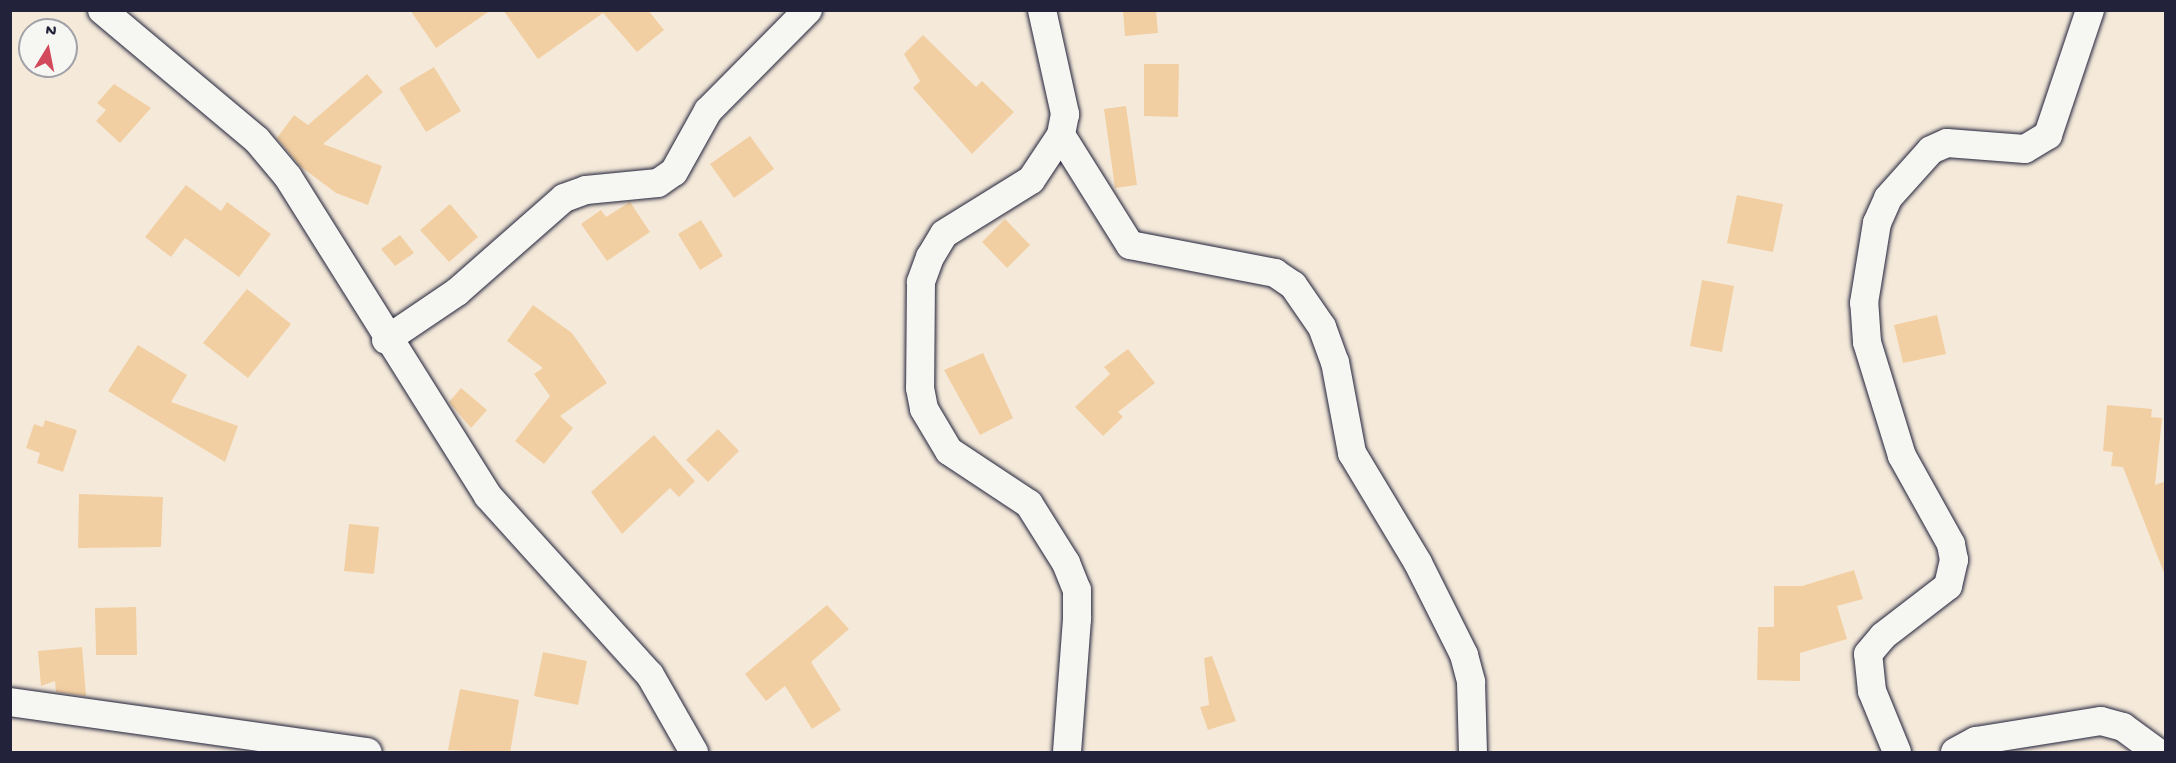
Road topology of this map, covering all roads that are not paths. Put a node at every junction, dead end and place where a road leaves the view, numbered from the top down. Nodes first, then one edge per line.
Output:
1 (102, 10) edge
2 (808, 10) edge
3 (1042, 10) edge
4 (2090, 10) edge
5 (1061, 135) junction
6 (386, 340) junction
7 (10, 702) edge
8 (368, 753) edge
9 (694, 753) edge
10 (1066, 753) edge
11 (1473, 753) edge
12 (1897, 753) edge
13 (1955, 753) edge
14 (2157, 753) edge

1 - 6 street
2 - 6 street
3 - 5 street
4 - 12 street
5 - 10 street
5 - 11 street
6 - 9 street
7 - 8 street
13 - 14 street

